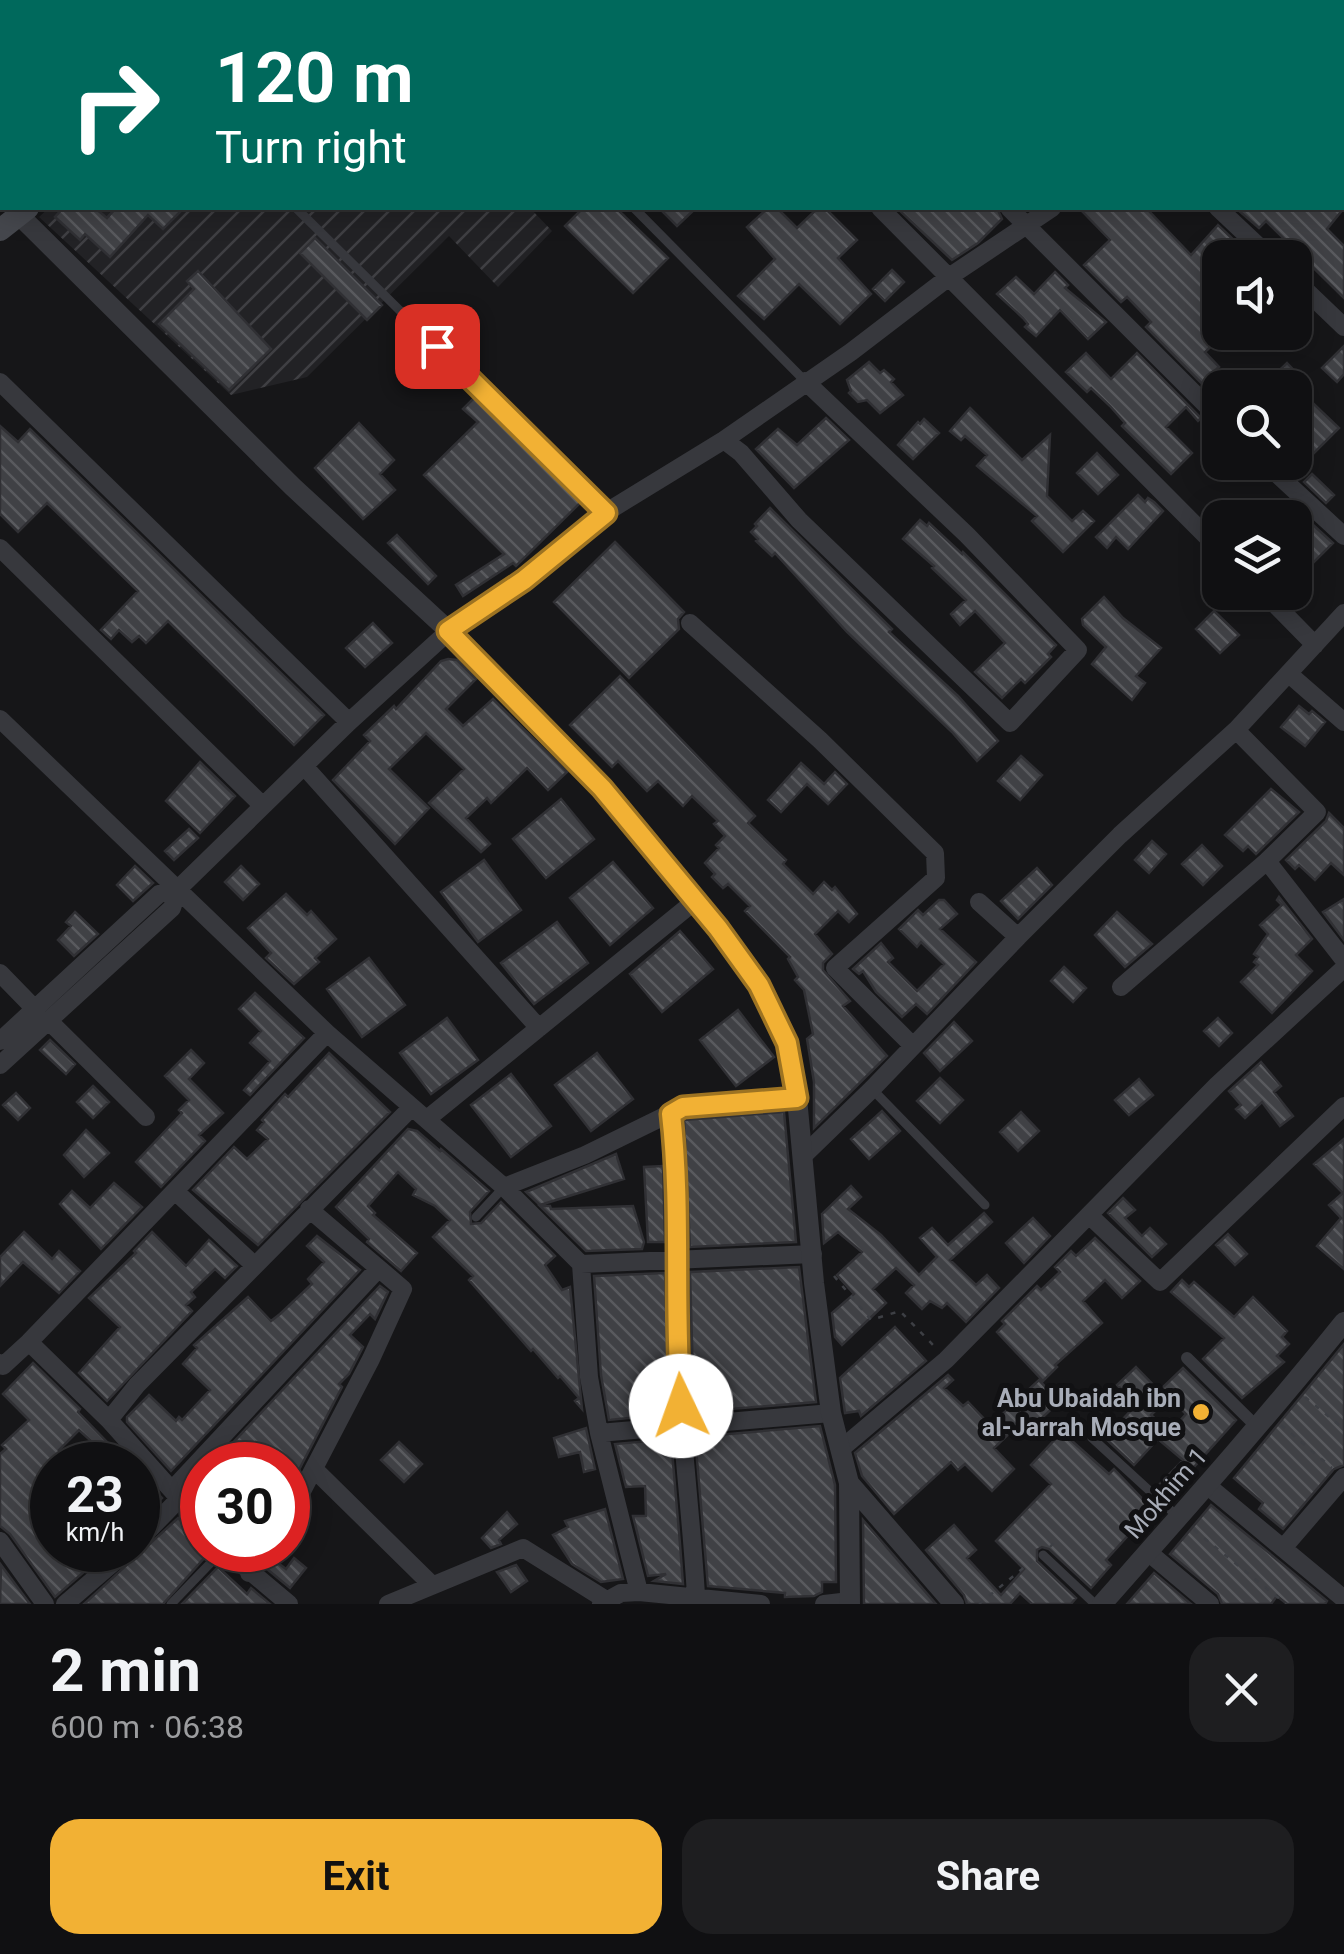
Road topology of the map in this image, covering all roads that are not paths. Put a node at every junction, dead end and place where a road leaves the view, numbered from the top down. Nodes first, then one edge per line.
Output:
1 (298, 210) edge
2 (636, 210) edge
3 (882, 210) edge
4 (1011, 210) edge
5 (1049, 210) edge
6 (1220, 210) edge
7 (23, 211) edge
8 (1027, 226) junction
9 (0, 230) edge
10 (1252, 240) edge
11 (949, 277) junction
12 (1312, 296) edge
13 (1344, 327) edge
14 (805, 381) junction
15 (0, 382) edge
16 (1202, 401) edge
17 (724, 440) junction
18 (1283, 480) edge
19 (606, 513) junction
20 (1202, 532) edge
21 (1344, 536) edge
22 (0, 548) edge
23 (1280, 610) edge
24 (1344, 613) edge
25 (690, 623) dead end
26 (448, 631) junction
27 (1315, 645) junction
28 (1289, 674) junction
29 (0, 719) edge
30 (349, 722) junction
31 (1344, 722) edge
32 (1236, 730) junction
33 (304, 766) junction
34 (263, 806) junction
35 (1267, 861) junction
36 (178, 890) junction
37 (695, 900) junction
38 (979, 902) dead end
39 (1018, 937) junction
40 (1344, 964) edge
41 (0, 973) edge
42 (1122, 987) dead end
43 (41, 1014) junction
44 (540, 1028) junction
45 (327, 1033) junction
46 (0, 1041) edge
47 (913, 1046) junction
48 (0, 1065) edge
49 (872, 1090) junction
50 (797, 1098) junction
51 (1344, 1106) edge
52 (411, 1108) junction
53 (671, 1114) junction
54 (146, 1117) dead end
55 (427, 1120) junction
56 (804, 1155) junction
57 (504, 1188) junction
58 (175, 1191) junction
59 (985, 1205) dead end
60 (309, 1209) junction
61 (1090, 1216) junction
62 (476, 1217) dead end
63 (813, 1254) junction
64 (675, 1262) junction
65 (581, 1264) junction
66 (254, 1266) junction
67 (378, 1269) junction
68 (1344, 1322) edge
69 (29, 1342) junction
70 (1187, 1358) dead end
71 (0, 1363) edge
72 (831, 1413) junction
73 (109, 1420) junction
74 (1262, 1420) junction
75 (682, 1426) junction
76 (599, 1433) junction
77 (1092, 1438) dead end
78 (842, 1448) junction
79 (314, 1469) junction
80 (310, 1477) edge
81 (1344, 1478) edge
82 (850, 1482) junction
83 (1208, 1486) junction
84 (177, 1494) junction
85 (180, 1498) edge
86 (160, 1514) edge
87 (1177, 1516) junction
88 (0, 1541) edge
89 (1284, 1547) junction
90 (1148, 1552) junction
91 (1042, 1555) road end
92 (102, 1572) edge
93 (202, 1572) edge
94 (249, 1574) edge
95 (432, 1585) junction
96 (638, 1592) junction
97 (696, 1596) junction
98 (1188, 1598) edge
99 (1344, 1599) edge
100 (604, 1602) edge
101 (850, 1602) edge
102 (733, 1603) edge
103 (45, 1604) edge
104 (65, 1604) edge
105 (171, 1604) edge
106 (290, 1604) edge
107 (388, 1604) edge
108 (761, 1604) edge
109 (824, 1604) edge
110 (954, 1604) edge
111 (1094, 1604) edge
112 (1102, 1604) edge
113 (1210, 1604) edge

1 - 19 lane
2 - 14 lane
3 - 11 street
4 - 8 street
5 - 8 street
6 - 10 street
7 - 9 main road
7 - 26 street
8 - 11 street
8 - 16 street
11 - 14 street
11 - 20 street
12 - 13 street
14 - 17 street
14 - 17 street
15 - 30 street
17 - 19 street
18 - 21 street
19 - 26 street
22 - 34 street
23 - 27 street
24 - 27 street
25 - 47 street
26 - 30 street
26 - 37 street
27 - 28 street
28 - 31 street
28 - 32 street
29 - 36 street
30 - 33 street
32 - 35 street
32 - 39 street
33 - 34 street
33 - 44 street
34 - 36 street
35 - 40 street
35 - 42 street
36 - 43 street
36 - 45 street
37 - 44 street
37 - 50 street
38 - 39 street
39 - 47 street
40 - 61 street
41 - 43 street
43 - 46 street
43 - 48 street
43 - 54 street
44 - 55 street
45 - 52 street
45 - 58 street
47 - 49 street
49 - 56 street
49 - 59 lane
50 - 53 street
50 - 56 street
51 - 61 street
52 - 55 street
52 - 60 street
53 - 57 street
53 - 64 street
55 - 57 street
56 - 63 street
57 - 62 lane
57 - 65 street
58 - 66 street
58 - 69 street
60 - 66 street
60 - 67 street
61 - 78 street
63 - 64 street
63 - 72 street
64 - 65 street
64 - 75 street
65 - 76 street
66 - 73 street
67 - 79 street
67 - 84 street
68 - 74 street, Mokhim 1
69 - 71 street
69 - 73 street
70 - 74 street
72 - 75 street
72 - 78 street
73 - 84 street
74 - 83 street, Mokhim 1
75 - 76 street
75 - 97 street
76 - 96 street
77 - 87 lane
78 - 82 street
79 - 80 street
79 - 95 street
81 - 89 street
82 - 101 street
82 - 110 street
83 - 87 street, Mokhim 1
83 - 89 street
84 - 85 street
84 - 86 street
87 - 90 street, Mokhim 1
88 - 103 street
89 - 99 street
90 - 98 street
90 - 112 street, Mokhim 1
91 - 111 lane
92 - 104 street
93 - 105 lane
94 - 106 street
95 - 100 street
95 - 107 street
96 - 97 street
96 - 100 street
97 - 102 street
98 - 113 street
101 - 109 street
102 - 108 street

